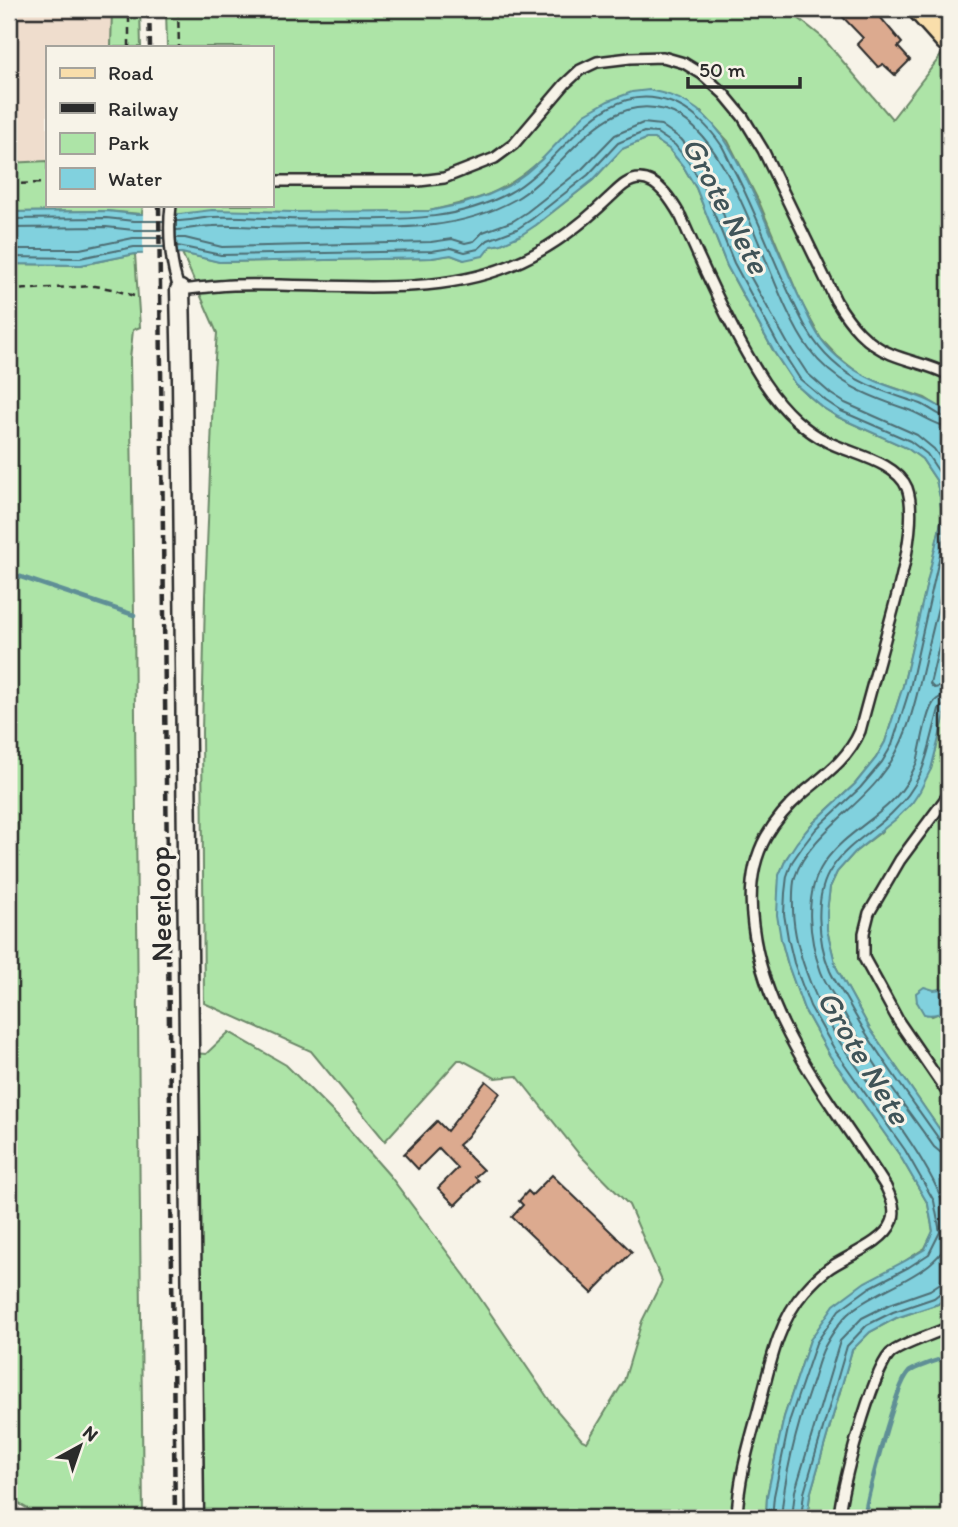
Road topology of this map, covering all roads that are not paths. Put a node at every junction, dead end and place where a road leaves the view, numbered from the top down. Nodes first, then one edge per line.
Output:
1 (923, 9) edge
2 (949, 38) edge
3 (273, 180) edge
4 (171, 208) edge
5 (180, 290) junction
6 (949, 375) edge
7 (949, 794) edge
8 (949, 1095) edge
9 (949, 1327) edge
10 (194, 1518) edge
11 (737, 1518) edge
12 (839, 1518) edge

1 - 2 main road
3 - 6 lane
4 - 5 lane
5 - 10 street, Neerloop
5 - 11 lane
7 - 8 lane
9 - 12 lane

